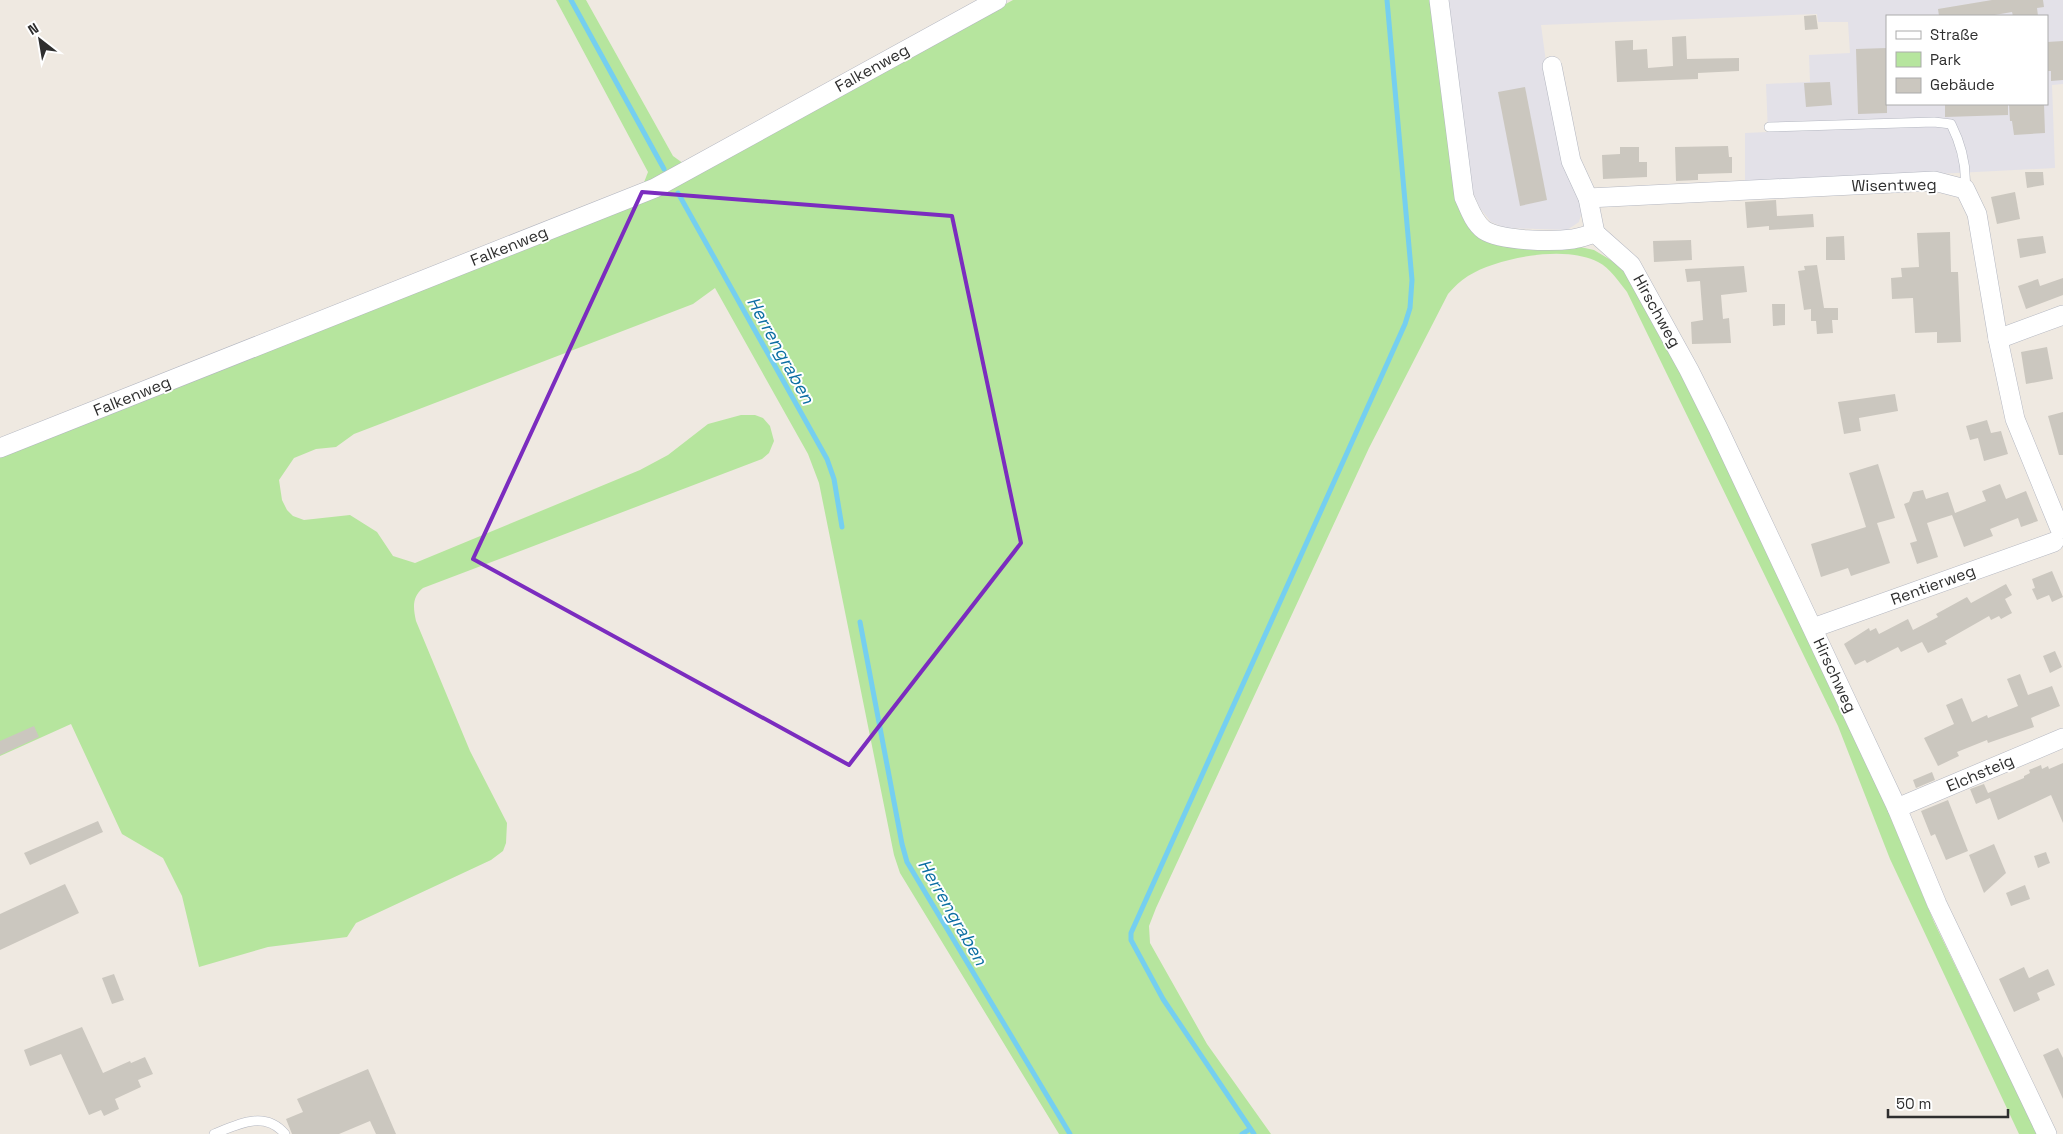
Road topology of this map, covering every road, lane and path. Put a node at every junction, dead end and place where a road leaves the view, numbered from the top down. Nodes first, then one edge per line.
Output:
1 (997, 0) edge
2 (1439, 0) edge
3 (1552, 66) dead end
4 (1770, 127) dead end
5 (1965, 189) junction
6 (1588, 198) junction
7 (1595, 233) junction
8 (2063, 315) edge
9 (1998, 339) junction
10 (0, 448) edge
11 (2060, 537) edge
12 (1813, 628) junction
13 (2063, 738) edge
14 (1897, 808) junction
15 (214, 1134) edge
16 (285, 1134) edge
17 (2046, 1134) edge

1 - 10 street, Falkenweg
2 - 7 street
3 - 6 street
4 - 5 lane
5 - 6 street, Wisentweg
5 - 9 street
6 - 7 street
7 - 12 street, Hirschweg
8 - 9 street
9 - 11 street
11 - 12 street, Rentierweg
12 - 14 street, Hirschweg
13 - 14 street, Elchsteig
14 - 17 street, Hirschweg
15 - 16 lane

